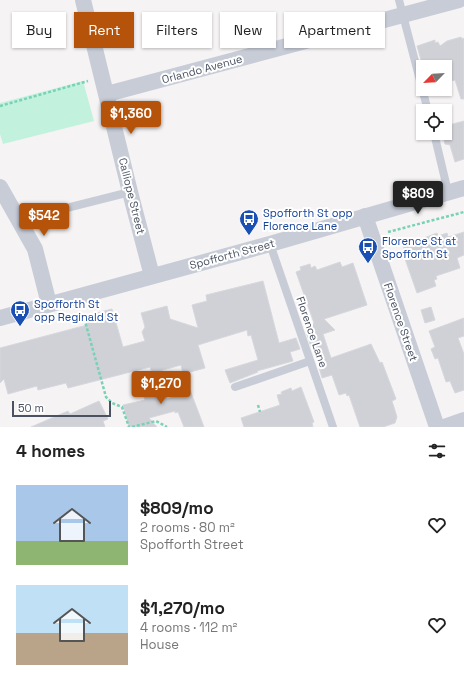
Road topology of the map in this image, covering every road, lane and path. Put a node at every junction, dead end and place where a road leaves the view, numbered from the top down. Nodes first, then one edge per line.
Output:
1 (84, 0) edge
2 (459, 0) edge
3 (401, 8) edge
4 (103, 77) junction
5 (107, 94) junction
6 (426, 104) edge
7 (0, 106) edge
8 (436, 140) edge
9 (0, 187) edge
10 (464, 188) edge
11 (130, 192) junction
12 (448, 192) junction
13 (464, 212) edge
14 (365, 216) junction
15 (19, 220) junction
16 (388, 232) dead end
17 (270, 244) junction
18 (152, 276) junction
19 (49, 304) junction
20 (83, 314) dead end
21 (0, 318) edge
22 (310, 361) junction
23 (235, 386) dead end
24 (258, 405) dead end
25 (260, 412) dead end
26 (464, 420) edge
27 (129, 427) edge
28 (132, 427) edge
29 (167, 427) edge
30 (333, 427) edge
31 (437, 427) edge
32 (444, 427) edge

1 - 4 street, Calliope Street
2 - 3 street, Orlando Avenue
3 - 5 street, Orlando Avenue
3 - 6 lane
4 - 5 street, Calliope Street
4 - 7 path
5 - 11 street, Calliope Street
8 - 12 lane
9 - 15 street
10 - 12 street, Spofforth Street
11 - 15 lane
11 - 18 street, Calliope Street
12 - 14 street, Spofforth Street
13 - 16 path
14 - 17 street, Spofforth Street
14 - 31 street, Florence Street
15 - 19 street
17 - 18 street, Spofforth Street
17 - 22 lane, Florence Lane
18 - 19 street, Spofforth Street
19 - 21 street, Spofforth Street
20 - 27 path
22 - 23 lane
22 - 30 lane, Florence Lane
24 - 25 path
26 - 32 street
28 - 29 path

